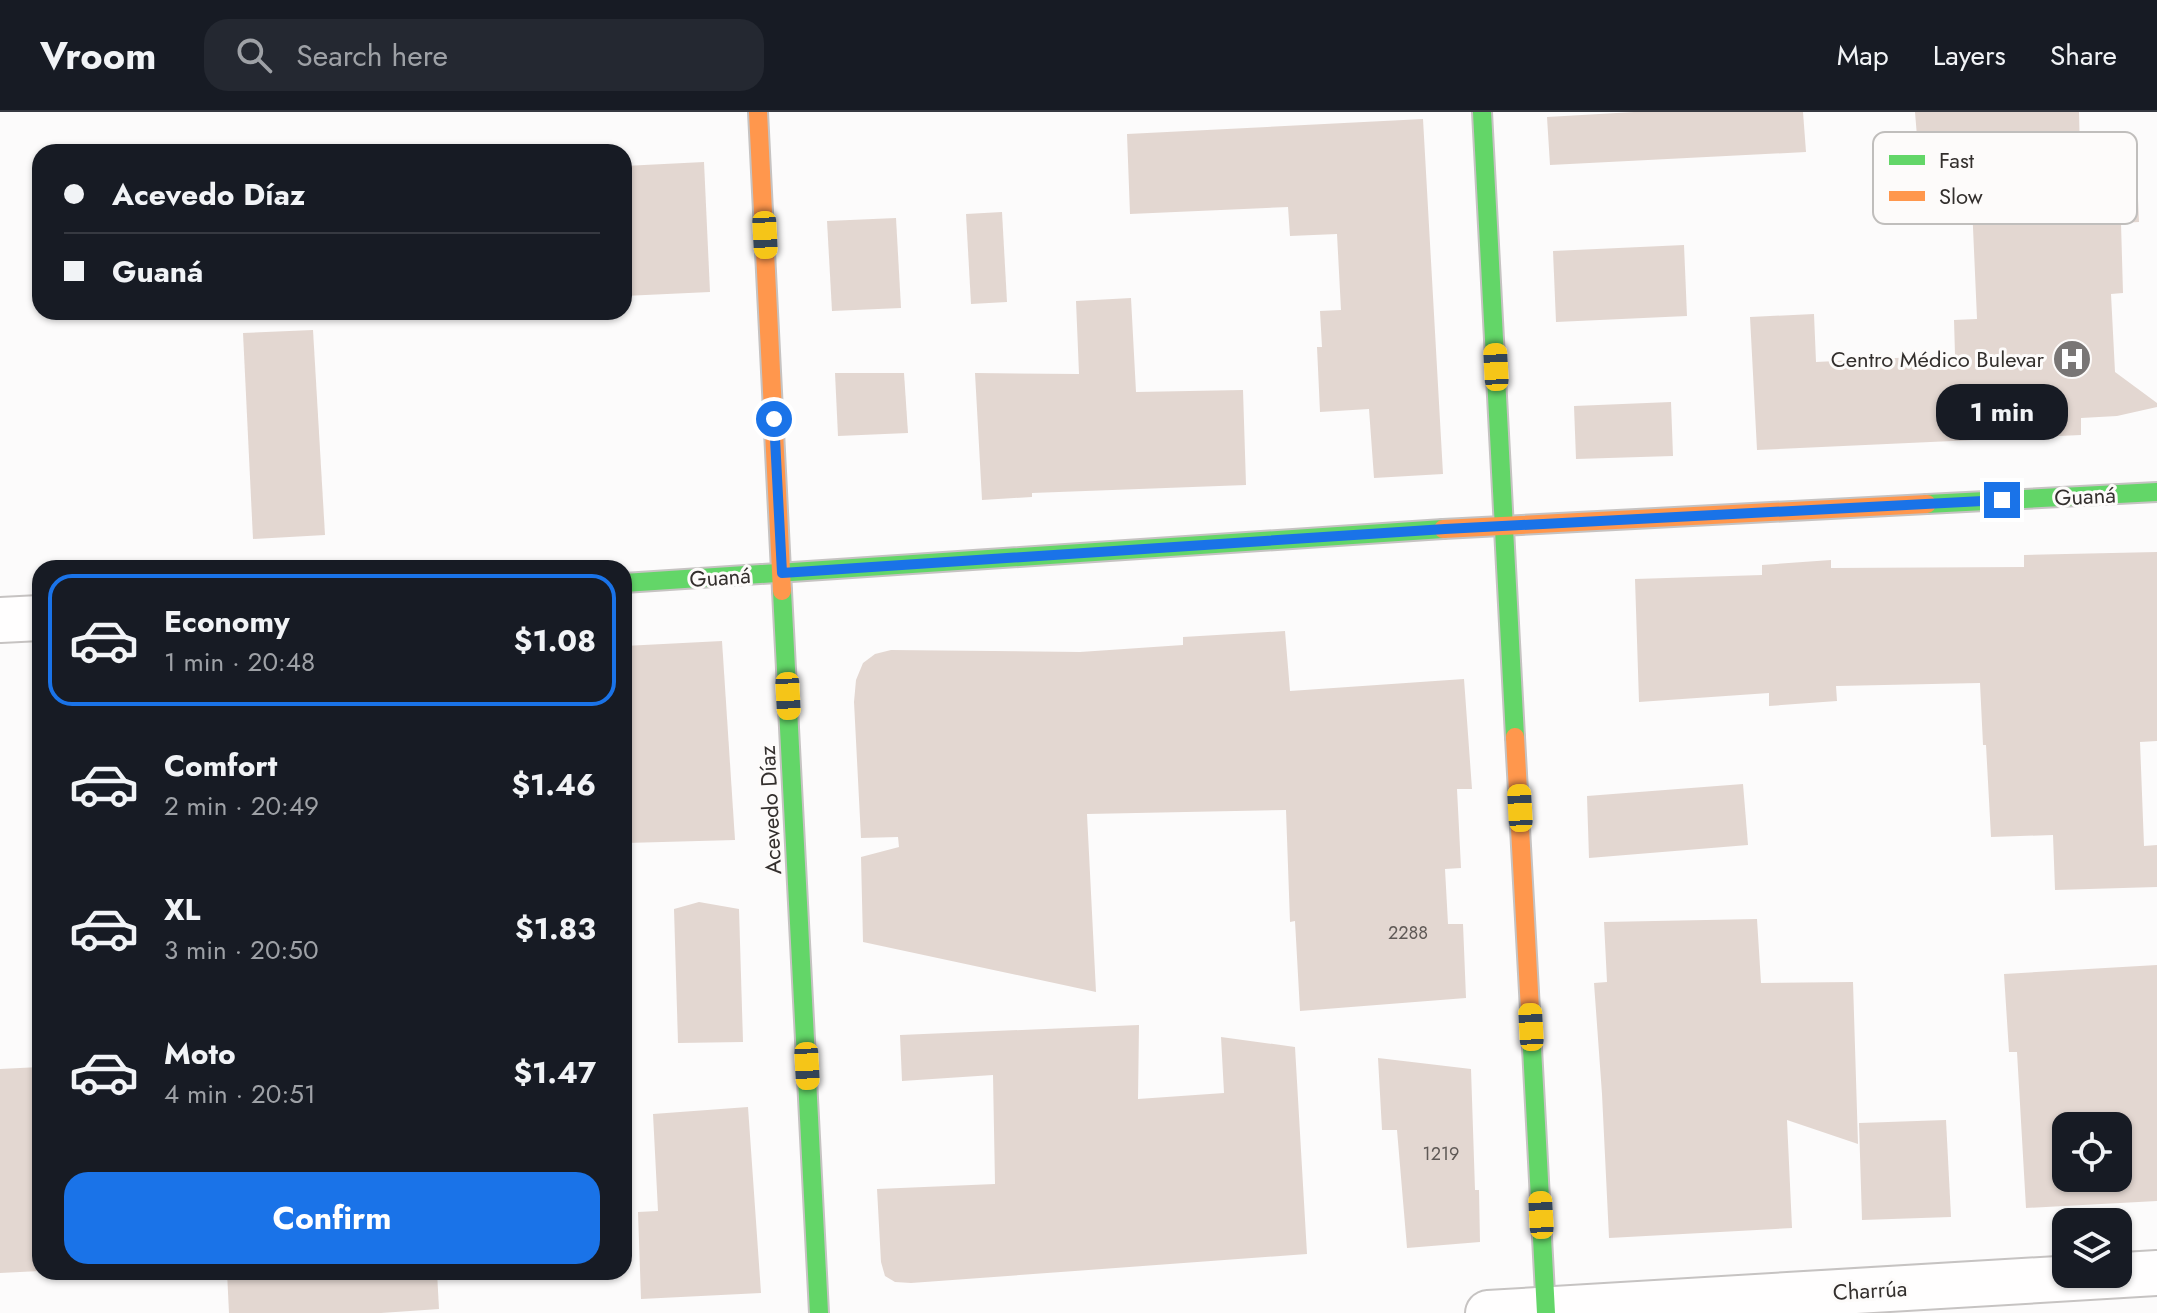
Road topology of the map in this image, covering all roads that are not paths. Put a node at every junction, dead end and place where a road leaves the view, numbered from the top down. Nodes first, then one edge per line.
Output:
1 (758, 112) edge
2 (1482, 112) edge
3 (2157, 492) edge
4 (1505, 526) junction
5 (782, 573) junction
6 (632, 582) edge
7 (32, 618) edge
8 (0, 620) edge
9 (2157, 1273) edge
10 (1546, 1311) edge
11 (819, 1313) edge
12 (1488, 1313) edge

1 - 5 street, Acevedo Díaz
2 - 4 street
3 - 4 street, Guaná
4 - 5 street, Guaná
4 - 10 street
5 - 6 street, Guaná
5 - 11 street, Acevedo Díaz
7 - 8 street
9 - 10 street, Charrúa
10 - 12 street, Charrúa

